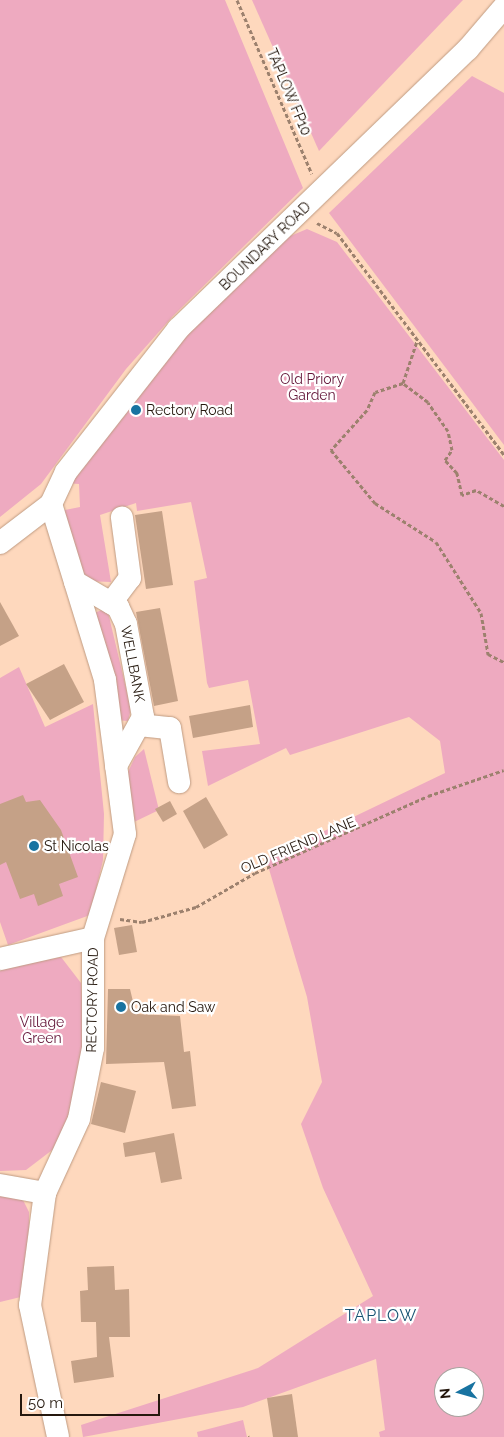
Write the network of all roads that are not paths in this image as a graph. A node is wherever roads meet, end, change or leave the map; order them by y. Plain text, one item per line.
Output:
1 (504, 7) edge
2 (50, 504) junction
3 (122, 518) dead end
4 (0, 544) edge
5 (75, 582) junction
6 (111, 603) junction
7 (139, 725) junction
8 (116, 766) junction
9 (179, 782) dead end
10 (93, 938) junction
11 (0, 959) edge
12 (0, 1185) edge
13 (45, 1193) junction
14 (58, 1437) edge

1 - 2 street, BOUNDARY ROAD
2 - 4 street
2 - 5 street, RECTORY ROAD
3 - 6 street
5 - 6 street, WELLBANK
5 - 8 street, RECTORY ROAD
6 - 7 street, WELLBANK
7 - 8 street, WELLBANK
7 - 9 street
8 - 10 street, RECTORY ROAD
10 - 11 street
10 - 13 street, RECTORY ROAD
12 - 13 street
13 - 14 street, RECTORY ROAD

